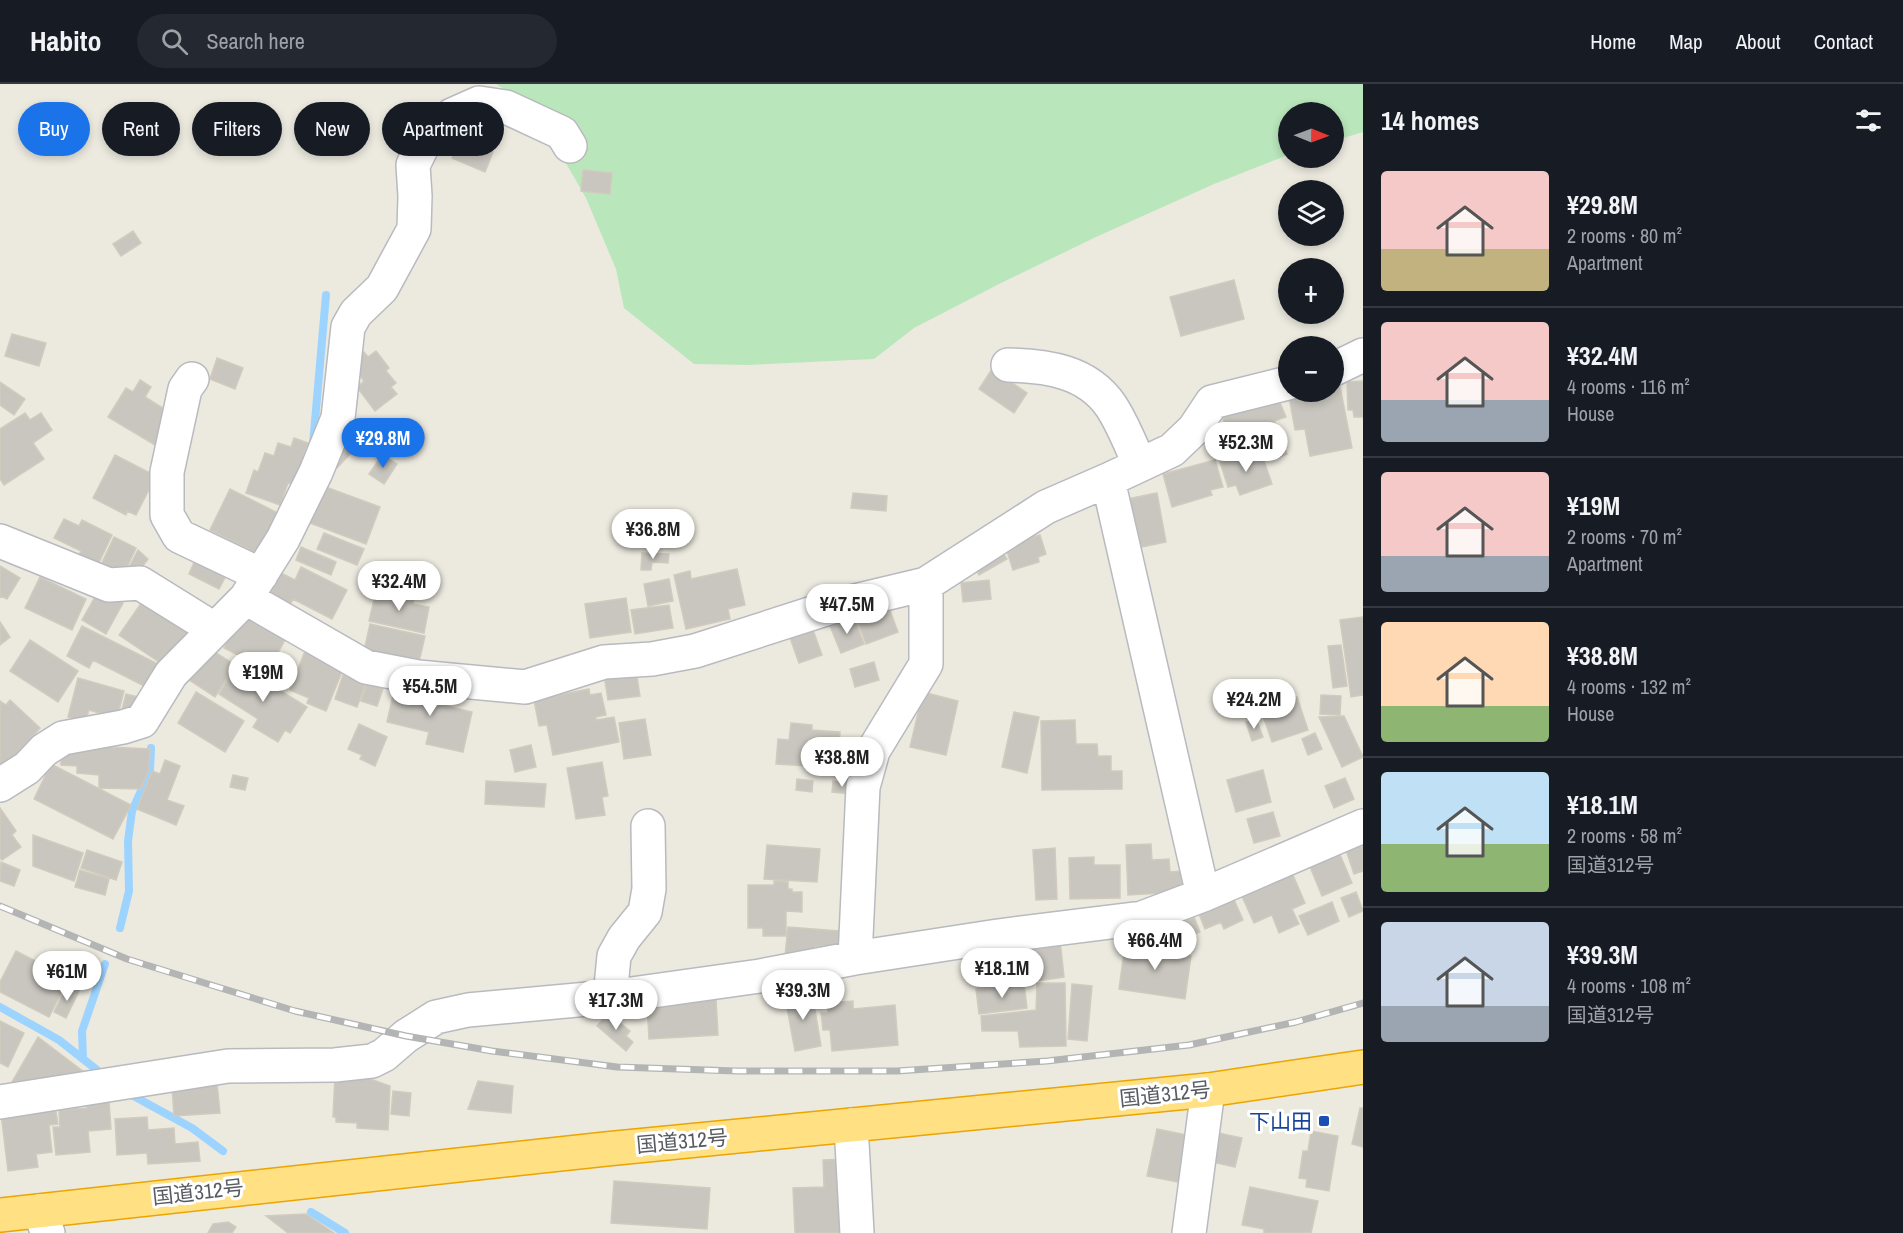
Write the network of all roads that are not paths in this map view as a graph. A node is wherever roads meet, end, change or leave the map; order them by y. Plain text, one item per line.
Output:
1 (570, 146) dead end
2 (1363, 355) edge
3 (1008, 364) dead end
4 (1344, 364) edge
5 (192, 379) dead end
6 (1278, 386) edge
7 (1140, 465) junction
8 (1108, 480) junction
9 (0, 541) edge
10 (926, 584) junction
11 (253, 586) junction
12 (214, 628) junction
13 (0, 785) edge
14 (648, 826) dead end
15 (1363, 826) edge
16 (1203, 895) junction
17 (855, 958) junction
18 (610, 997) junction
19 (1363, 1066) edge
20 (1209, 1090) junction
21 (0, 1102) edge
22 (851, 1125) junction
23 (0, 1215) edge
24 (44, 1222) edge
25 (857, 1233) edge
26 (1189, 1233) edge

1 - 11 street
2 - 4 street
3 - 7 street
5 - 11 street
6 - 7 street
7 - 8 street
8 - 10 street
8 - 16 street
9 - 12 street
10 - 11 street
10 - 17 street
11 - 12 street
12 - 13 street
14 - 18 street
15 - 16 street
16 - 17 street
17 - 18 street
18 - 21 street
19 - 20 highway, 国道312号
20 - 22 highway, 国道312号
20 - 26 street
22 - 24 highway, 国道312号
22 - 25 street
23 - 24 highway, 国道312号

